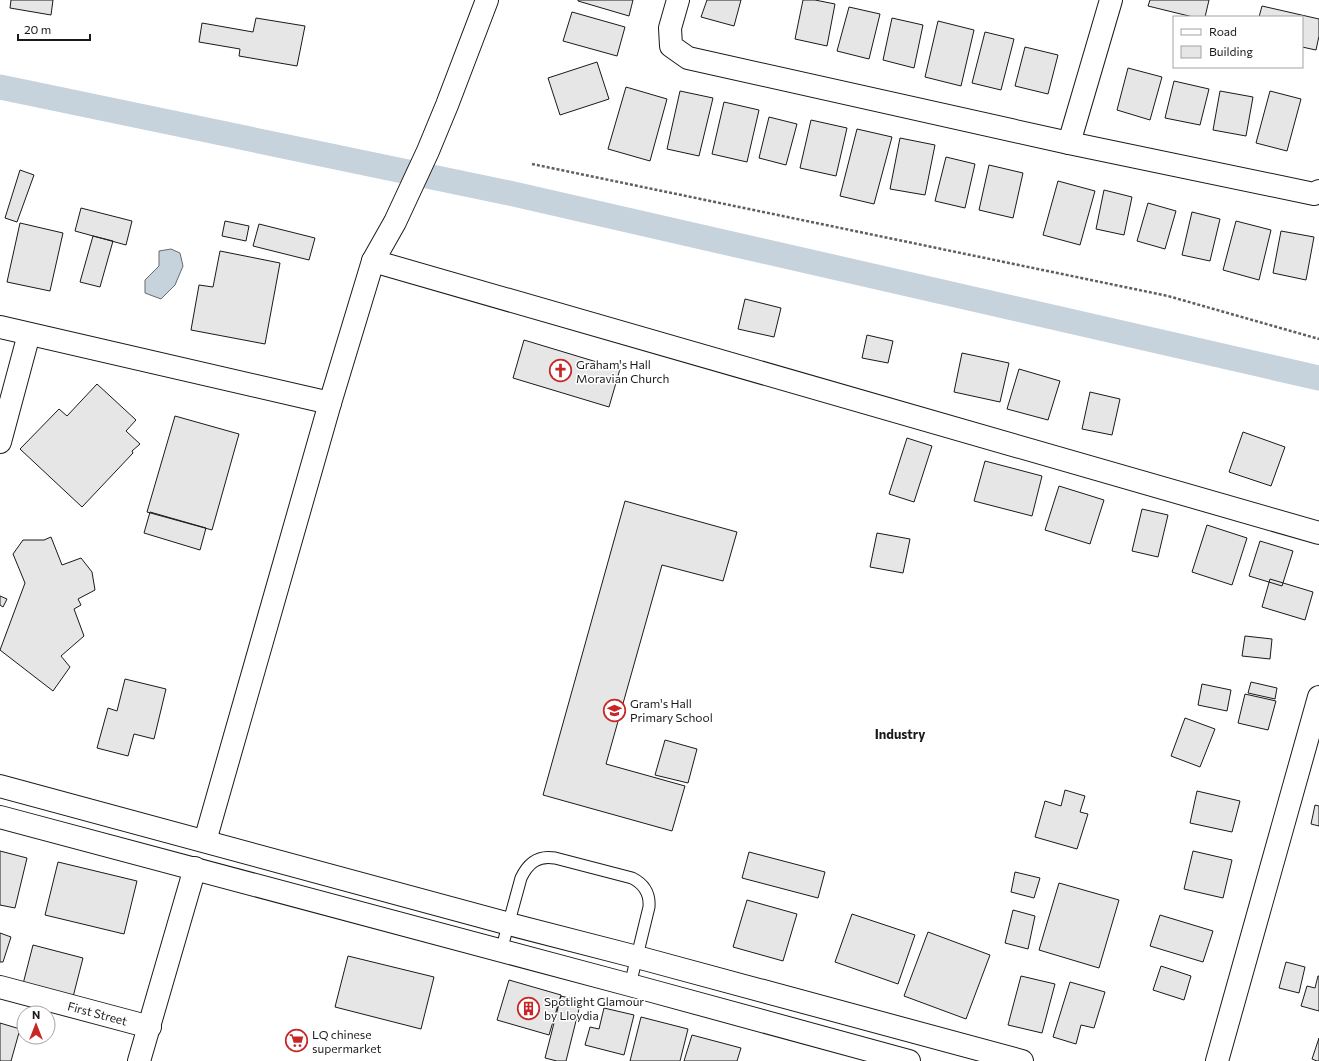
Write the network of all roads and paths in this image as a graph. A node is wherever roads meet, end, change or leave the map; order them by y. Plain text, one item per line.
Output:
1 (487, 0) edge
2 (678, 0) edge
3 (1111, 0) edge
4 (1069, 143) junction
5 (532, 164) dead end
6 (1319, 190) edge
7 (373, 261) junction
8 (0, 327) edge
9 (29, 334) junction
10 (1319, 339) edge
11 (330, 403) junction
12 (0, 442) edge
13 (1319, 533) edge
14 (1319, 697) edge
15 (0, 786) edge
16 (0, 817) edge
17 (205, 841) junction
18 (196, 868) junction
19 (509, 924) junction
20 (501, 951) junction
21 (637, 957) junction
22 (630, 985) junction
23 (0, 986) edge
24 (150, 1027) junction
25 (139, 1061) edge
26 (909, 1061) edge
27 (1022, 1061) edge
28 (1217, 1061) edge

1 - 7 street
2 - 4 street
3 - 4 street
4 - 6 street
5 - 10 path
7 - 11 street
7 - 13 street
8 - 9 street
9 - 11 street
9 - 12 street
11 - 17 street
14 - 28 street
15 - 17 street
16 - 18 street
17 - 19 street
18 - 20 street
18 - 24 street
19 - 20 lane
19 - 21 street
19 - 21 lane
20 - 22 street
21 - 22 lane
21 - 27 street
22 - 26 street
23 - 24 street, First Street
24 - 25 street

